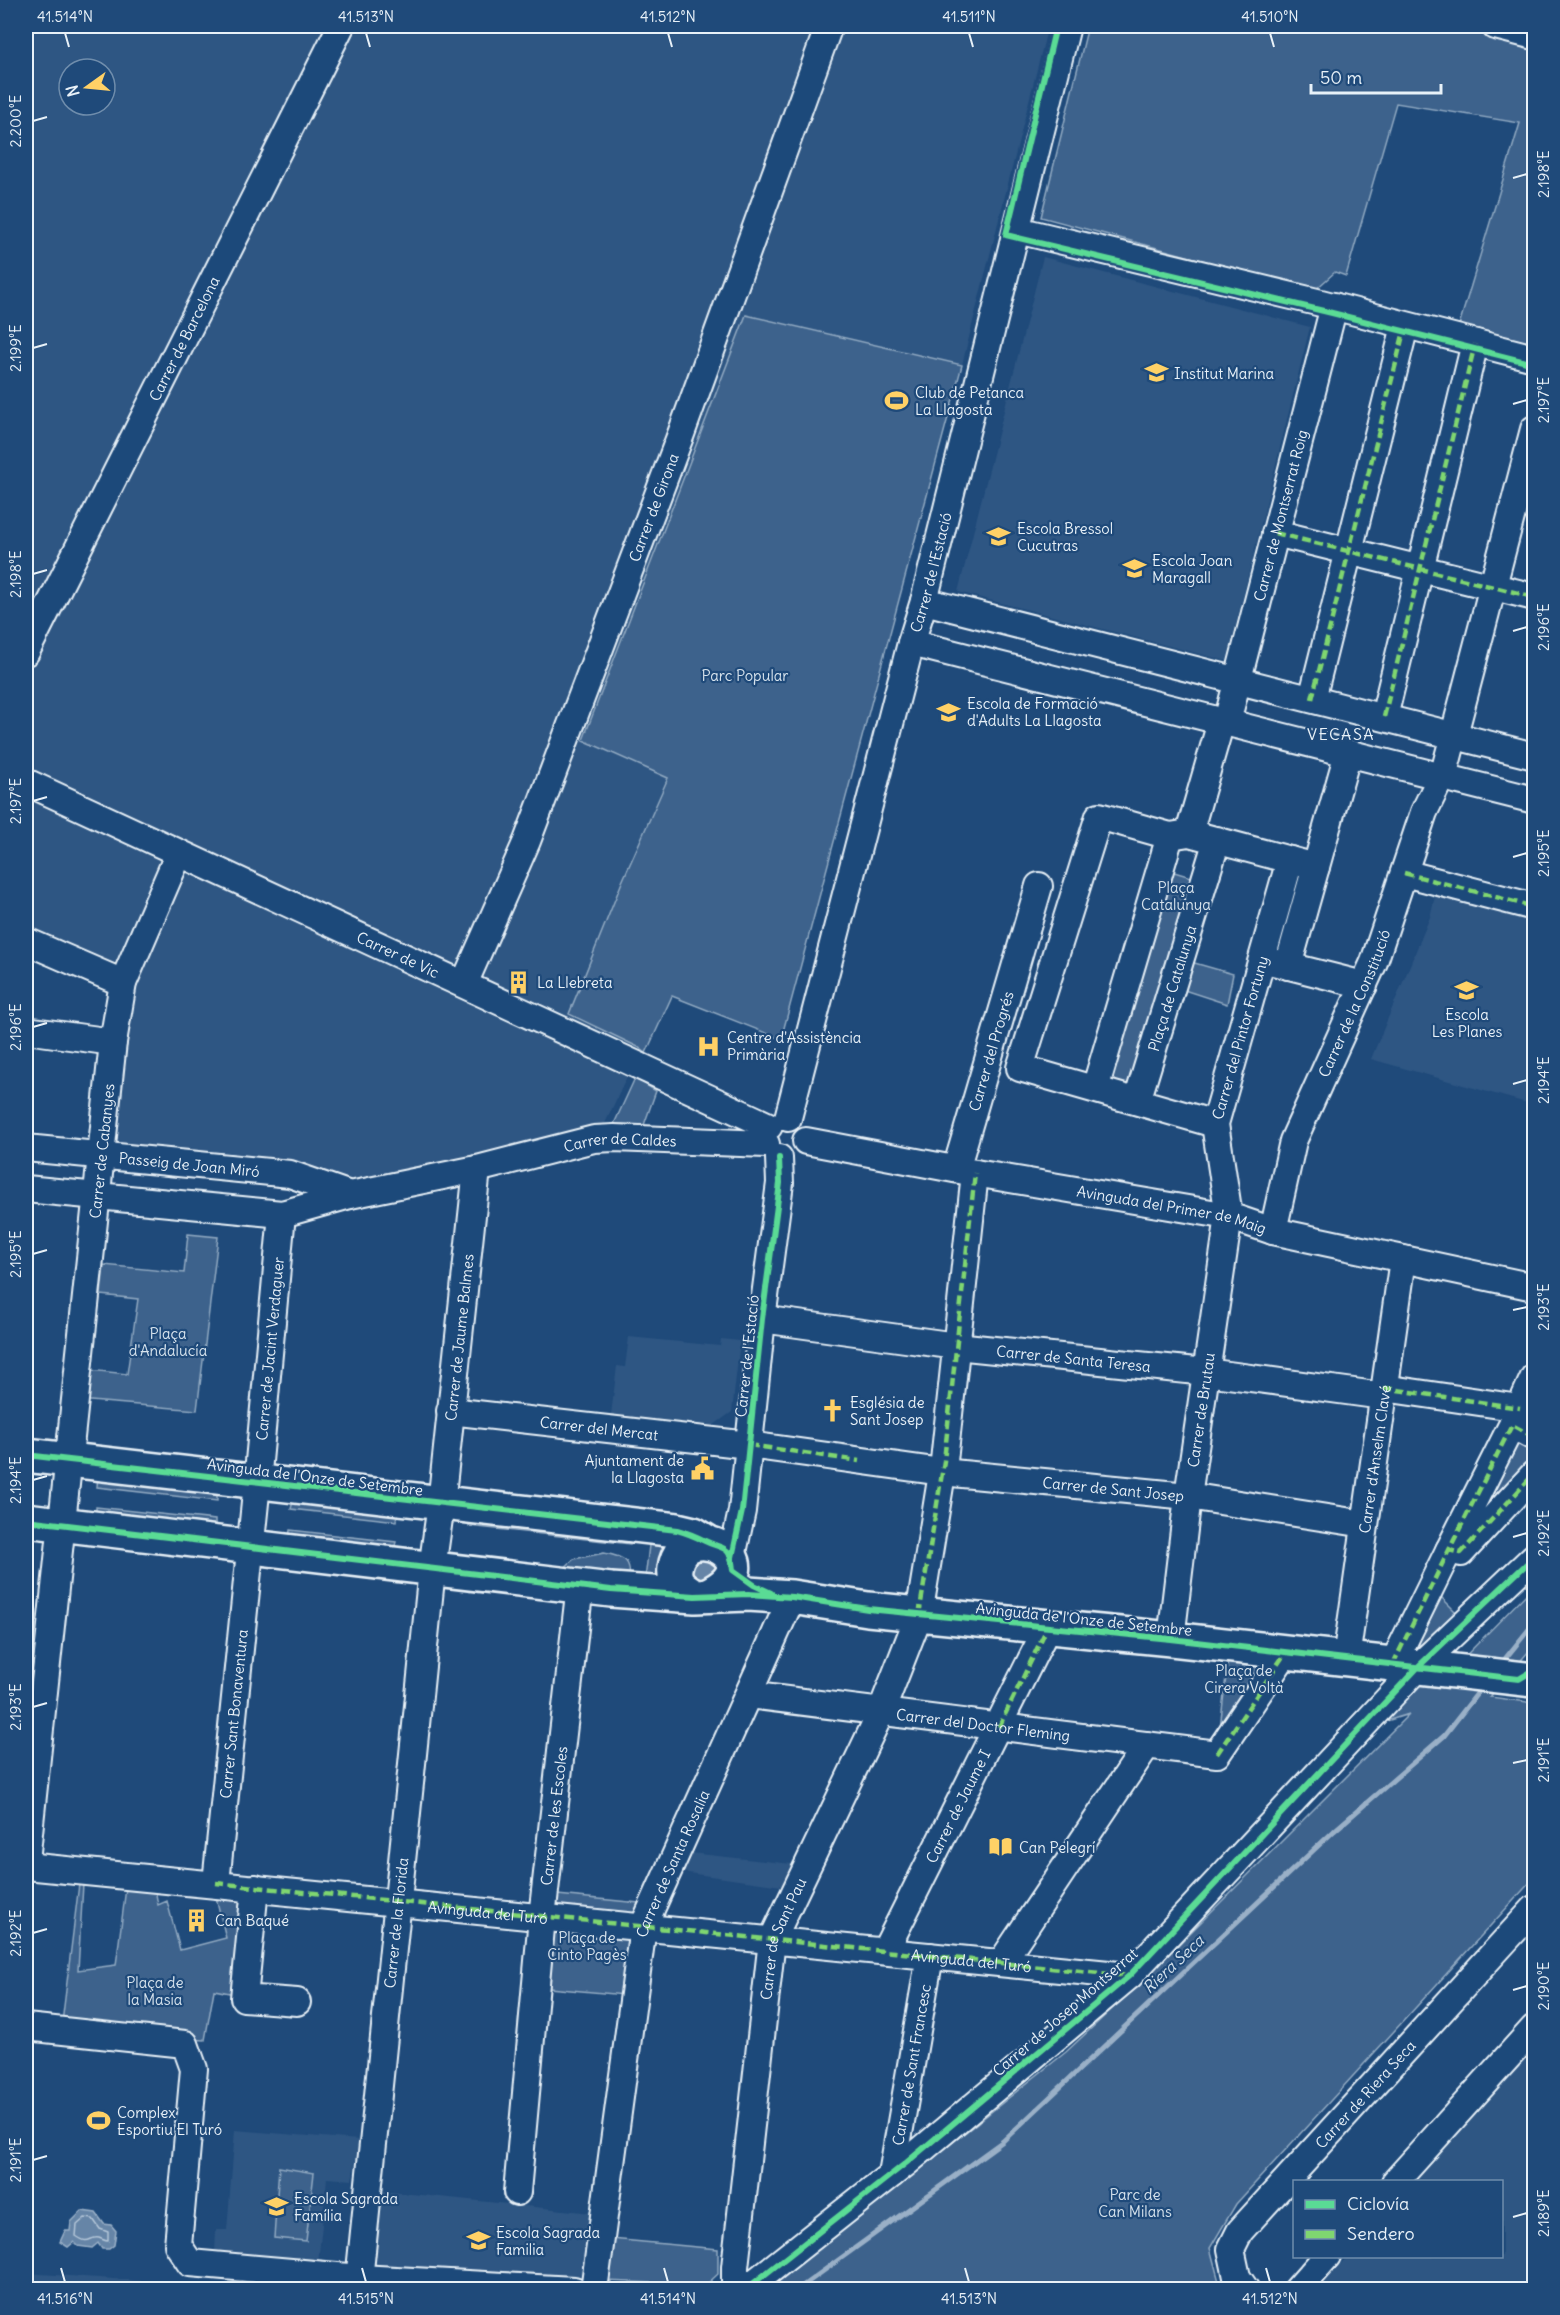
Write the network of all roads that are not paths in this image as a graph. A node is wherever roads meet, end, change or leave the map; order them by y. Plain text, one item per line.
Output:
1 (341, 26) edge
2 (829, 26) edge
3 (1067, 26) edge
4 (1495, 26) edge
5 (1534, 36) edge
6 (1017, 230) junction
7 (1334, 306) junction
8 (1405, 326) junction
9 (1475, 343) junction
10 (1534, 358) edge
11 (1534, 429) edge
12 (1531, 455) edge
13 (1275, 533) junction
14 (1348, 550) junction
15 (1420, 569) junction
16 (1494, 586) junction
17 (1534, 597) edge
18 (924, 601) junction
19 (911, 643) junction
20 (26, 652) edge
21 (1238, 681) junction
22 (1312, 699) junction
23 (1384, 717) junction
24 (1221, 722) junction
25 (1455, 735) junction
26 (1348, 753) junction
27 (1534, 756) edge
28 (1441, 776) junction
29 (26, 782) edge
30 (1534, 800) edge
31 (1180, 835) junction
32 (1217, 840) junction
33 (179, 853) junction
34 (1290, 860) junction
35 (1316, 867) junction
36 (1404, 873) junction
37 (1039, 886) dead end
38 (1534, 907) edge
39 (1025, 934) junction
40 (26, 941) edge
41 (1059, 943) junction
42 (1261, 959) junction
43 (1288, 966) junction
44 (123, 983) junction
45 (464, 984) junction
46 (1364, 985) junction
47 (26, 1030) edge
48 (112, 1042) junction
49 (1095, 1089) junction
50 (1137, 1101) junction
51 (1215, 1124) junction
52 (776, 1136) junction
53 (26, 1148) edge
54 (100, 1155) junction
55 (477, 1169) junction
56 (966, 1171) junction
57 (26, 1189) edge
58 (350, 1195) junction
59 (96, 1196) junction
60 (282, 1214) junction
61 (1229, 1216) junction
62 (1273, 1231) junction
63 (1403, 1259) junction
64 (1534, 1287) edge
65 (762, 1319) junction
66 (956, 1346) junction
67 (1206, 1372) junction
68 (1534, 1377) edge
69 (1384, 1392) junction
70 (450, 1411) junction
71 (1516, 1417) junction
72 (1534, 1437) edge
73 (749, 1445) junction
74 (26, 1455) edge
75 (67, 1460) junction
76 (859, 1461) joint
77 (942, 1472) junction
78 (1534, 1474) edge
79 (257, 1483) junction
80 (1188, 1496) junction
81 (441, 1504) junction
82 (26, 1520) edge
83 (61, 1524) junction
84 (1365, 1524) junction
85 (250, 1545) junction
86 (1449, 1550) junction
87 (724, 1556) junction
88 (1534, 1557) edge
89 (432, 1569) junction
90 (580, 1585) junction
91 (701, 1595) junction
92 (788, 1597) junction
93 (919, 1615) junction
94 (1047, 1628) junction
95 (1171, 1639) junction
96 (1286, 1653) junction
97 (1346, 1659) junction
98 (1406, 1665) junction
99 (1529, 1682) edge
100 (749, 1695) junction
101 (881, 1712) junction
102 (999, 1727) junction
103 (1147, 1745) junction
104 (26, 1861) edge
105 (26, 1866) edge
106 (216, 1883) junction
107 (255, 1888) junction
108 (397, 1902) junction
109 (1534, 1909) edge
110 (542, 1917) junction
111 (643, 1927) junction
112 (772, 1940) junction
113 (885, 1951) junction
114 (930, 1956) junction
115 (1001, 1963) junction
116 (1129, 1976) junction
117 (297, 2002) dead end
118 (26, 2027) edge
119 (1534, 2028) edge
120 (892, 2174) junction
121 (1396, 2180) edge
122 (517, 2192) dead end
123 (1325, 2258) edge
124 (359, 2284) edge
125 (574, 2289) edge
126 (594, 2289) edge
127 (735, 2289) edge
128 (746, 2289) edge
129 (1246, 2289) edge
130 (1297, 2289) edge

1 - 20 street, Carrer de Barcelona
2 - 45 street, Carrer de Girona
3 - 6 street, Carrer de l'Estació
4 - 5 street
6 - 7 street
6 - 18 street, Carrer de l'Estació
7 - 8 street
7 - 13 street, Carrer de Montserrat Roig
8 - 9 street
8 - 14 street
9 - 10 street
9 - 15 street
11 - 12 street, Carrer de la Constitució
12 - 16 street, Carrer de la Constitució
13 - 14 street
13 - 21 street, Carrer de Montserrat Roig
14 - 15 street
14 - 22 street
15 - 16 street
15 - 23 street
16 - 17 street
16 - 25 street, Carrer de la Constitució
18 - 19 street, Carrer de l'Estació
18 - 21 street
19 - 24 street
19 - 52 street, Carrer de l'Estació
21 - 22 street
21 - 24 street, Carrer de Montserrat Roig
22 - 23 street
23 - 25 street
24 - 26 street
24 - 31 street, Carrer de Montserrat Roig
25 - 27 street
25 - 28 street, Carrer de la Constitució
26 - 28 street
26 - 35 street, Carrer del Pintor Fortuny
28 - 30 street
28 - 36 street, Carrer de la Constitució
29 - 33 street, Carrer de Vic
31 - 32 street
31 - 41 street
31 - 49 street
32 - 34 street
32 - 50 street, Plaça de Catalunya
33 - 44 street, Carrer de Cabanyes
33 - 45 street, Carrer de Vic
34 - 35 street
34 - 42 street, Carrer del Pintor Fortuny
35 - 43 street, Carrer del Pintor Fortuny
36 - 38 street
36 - 46 street, Carrer de la Constitució
37 - 39 street, Carrer del Progrés
39 - 41 street
39 - 56 street, Carrer del Progrés
40 - 44 street
41 - 49 street
42 - 43 street
42 - 51 street, Carrer del Pintor Fortuny
43 - 46 street
44 - 48 street, Carrer de Cabanyes
45 - 52 street, Carrer de Vic
46 - 62 street, Carrer de la Constitució
47 - 48 street
48 - 54 street, Carrer de Cabanyes
49 - 50 street
50 - 51 street
51 - 61 street, Carrer del Pintor Fortuny
52 - 55 street, Carrer de Caldes
52 - 56 street, Avinguda del Primer de Maig
52 - 65 street, Carrer de l'Estació
53 - 54 street, Passeig de Joan Miró
54 - 58 street, Passeig de Joan Miró
54 - 59 street, Carrer de Cabanyes
55 - 58 street
55 - 70 street, Carrer de Jaume Balmes
56 - 61 street, Avinguda del Primer de Maig
56 - 66 street, Carrer del Progrés
57 - 59 street
58 - 60 street
59 - 60 street
59 - 75 street, Carrer de Cabanyes
60 - 79 street, Carrer de Jacint Verdaguer
61 - 62 street, Avinguda del Primer de Maig
61 - 67 street, Carrer de Brutau
62 - 63 street, Avinguda del Primer de Maig
63 - 64 street, Avinguda del Primer de Maig
63 - 69 street, Carrer d'Anselm Clavé
65 - 66 street, Carrer de Santa Teresa
65 - 73 street, Carrer de l'Estació
66 - 67 street, Carrer de Santa Teresa
66 - 77 street, Carrer de Sant Pau
67 - 69 street, Carrer de Santa Teresa
67 - 80 street, Carrer de Brutau
68 - 71 street
69 - 71 street, Carrer de Santa Teresa
69 - 84 street, Carrer d'Anselm Clavé
70 - 73 street, Carrer del Mercat
70 - 81 street, Carrer de Jaume Balmes
71 - 72 street
71 - 86 street
73 - 76 street, Carrer del Mercat
73 - 87 street, Carrer de l'Estació
74 - 75 main road, Avinguda de l'Onze de Setembre
75 - 79 main road, Avinguda de l'Onze de Setembre
75 - 83 street
76 - 77 street, Carrer de Sant Josep
77 - 80 street, Carrer de Sant Josep
77 - 93 street, Carrer de Sant Pau
78 - 86 street
79 - 81 main road, Avinguda de l'Onze de Setembre
79 - 85 street, Avinguda de l'Onze de Setembre
80 - 84 street, Carrer de Sant Josep
80 - 95 street, Carrer de Brutau
81 - 87 main road, Avinguda de l'Onze de Setembre
81 - 89 street, Avinguda de l'Onze de Setembre
82 - 83 main road, Avinguda de l'Onze de Setembre
83 - 85 main road, Avinguda de l'Onze de Setembre
83 - 104 street
84 - 97 street, Carrer d'Anselm Clavé
85 - 89 main road, Avinguda de l'Onze de Setembre
85 - 106 street, Carrer Sant Bonaventura
86 - 98 street
87 - 91 main road
87 - 91 main road
87 - 92 main road, Avinguda de l'Onze de Setembre
88 - 98 street
89 - 90 main road, Avinguda de l'Onze de Setembre
89 - 108 street, Carrer de la Florida
90 - 91 main road, Avinguda de l'Onze de Setembre
90 - 110 street, Carrer de les Escoles
91 - 92 main road, Avinguda de l'Onze de Setembre
92 - 93 main road, Avinguda de l'Onze de Setembre
92 - 100 street, Carrer de Santa Rosalia
93 - 94 main road, Avinguda de l'Onze de Setembre
93 - 101 street, Carrer de Sant Pau
94 - 95 main road, Avinguda de l'Onze de Setembre
94 - 102 street, Carrer de Jaume I
95 - 96 main road, Avinguda de l'Onze de Setembre
96 - 97 main road, Avinguda de l'Onze de Setembre
96 - 103 street, Carrer del Doctor Fleming
97 - 98 main road, Avinguda de l'Onze de Setembre
98 - 99 main road, Avinguda de l'Onze de Setembre
98 - 116 street, Carrer de Josep Montserrat
100 - 101 street, Carrer del Doctor Fleming
100 - 111 street, Carrer de Santa Rosalia
101 - 102 street, Carrer del Doctor Fleming
101 - 112 street, Carrer de Sant Pau
102 - 103 street, Carrer del Doctor Fleming
102 - 113 street, Carrer de Jaume I
103 - 115 street
105 - 106 street, Avinguda del Turó
106 - 107 street, Avinguda del Turó
107 - 108 street, Avinguda del Turó
107 - 117 street
108 - 110 street, Avinguda del Turó
108 - 124 street, Carrer de la Florida
109 - 129 street, Carrer de Riera Seca
110 - 111 street, Avinguda del Turó
110 - 122 street, Carrer de les Escoles
111 - 112 street, Avinguda del Turó
111 - 126 street, Carrer de Santa Rosalia
112 - 113 street, Avinguda del Turó
112 - 127 street, Carrer de Sant Pau
113 - 114 street, Avinguda del Turó
114 - 115 street, Avinguda del Turó
114 - 120 street, Carrer de Sant Francesc
115 - 116 street, Avinguda del Turó
116 - 120 street, Carrer de Josep Montserrat
118 - 124 street
119 - 121 street
120 - 128 street, Carrer de Josep Montserrat
123 - 130 street
124 - 125 street

